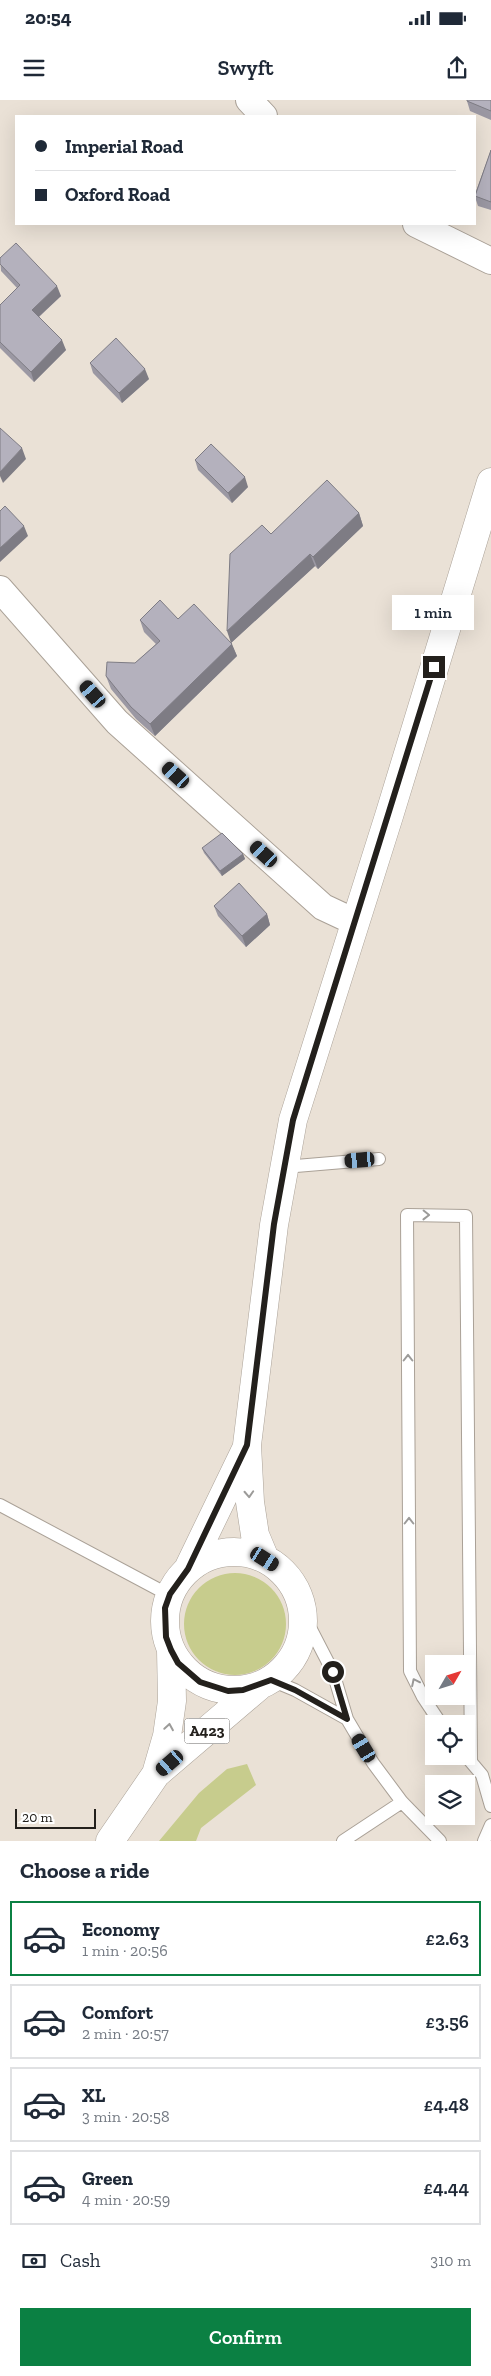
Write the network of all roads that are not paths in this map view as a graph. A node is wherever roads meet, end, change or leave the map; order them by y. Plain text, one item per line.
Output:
1 (249, 100) edge
2 (263, 115) edge
3 (418, 225) edge
4 (491, 261) edge
5 (491, 482) edge
6 (0, 589) edge
7 (355, 922) junction
8 (380, 1159) dead end
9 (284, 1167) junction
10 (247, 1445) junction
11 (0, 1505) edge
12 (265, 1559) junction
13 (188, 1569) junction
14 (170, 1594) junction
15 (303, 1614) junction
16 (171, 1650) junction
17 (264, 1684) junction
18 (435, 1715) edge
19 (469, 1715) edge
20 (347, 1719) junction
21 (474, 1765) edge
22 (156, 1774) junction
23 (402, 1802) junction
24 (491, 1806) edge
25 (491, 1825) edge
26 (110, 1841) edge
27 (343, 1841) edge
28 (440, 1841) edge
29 (484, 1841) edge

1 - 2 street
3 - 4 street
5 - 7 highway
6 - 7 street
7 - 9 highway
8 - 9 lane
9 - 10 highway
10 -> 12 highway
10 - 13 highway
11 - 14 lane
12 - 13 highway
12 - 15 highway
13 - 14 highway
14 - 16 highway
15 - 17 highway
15 - 20 lane
16 - 17 highway
22 -> 16 highway, A423
17 - 20 lane
17 - 22 highway, A423
18 -> 19 lane
20 - 23 lane
21 - 24 lane
22 - 26 highway, A423
23 - 27 lane
23 - 28 lane
25 - 29 lane

